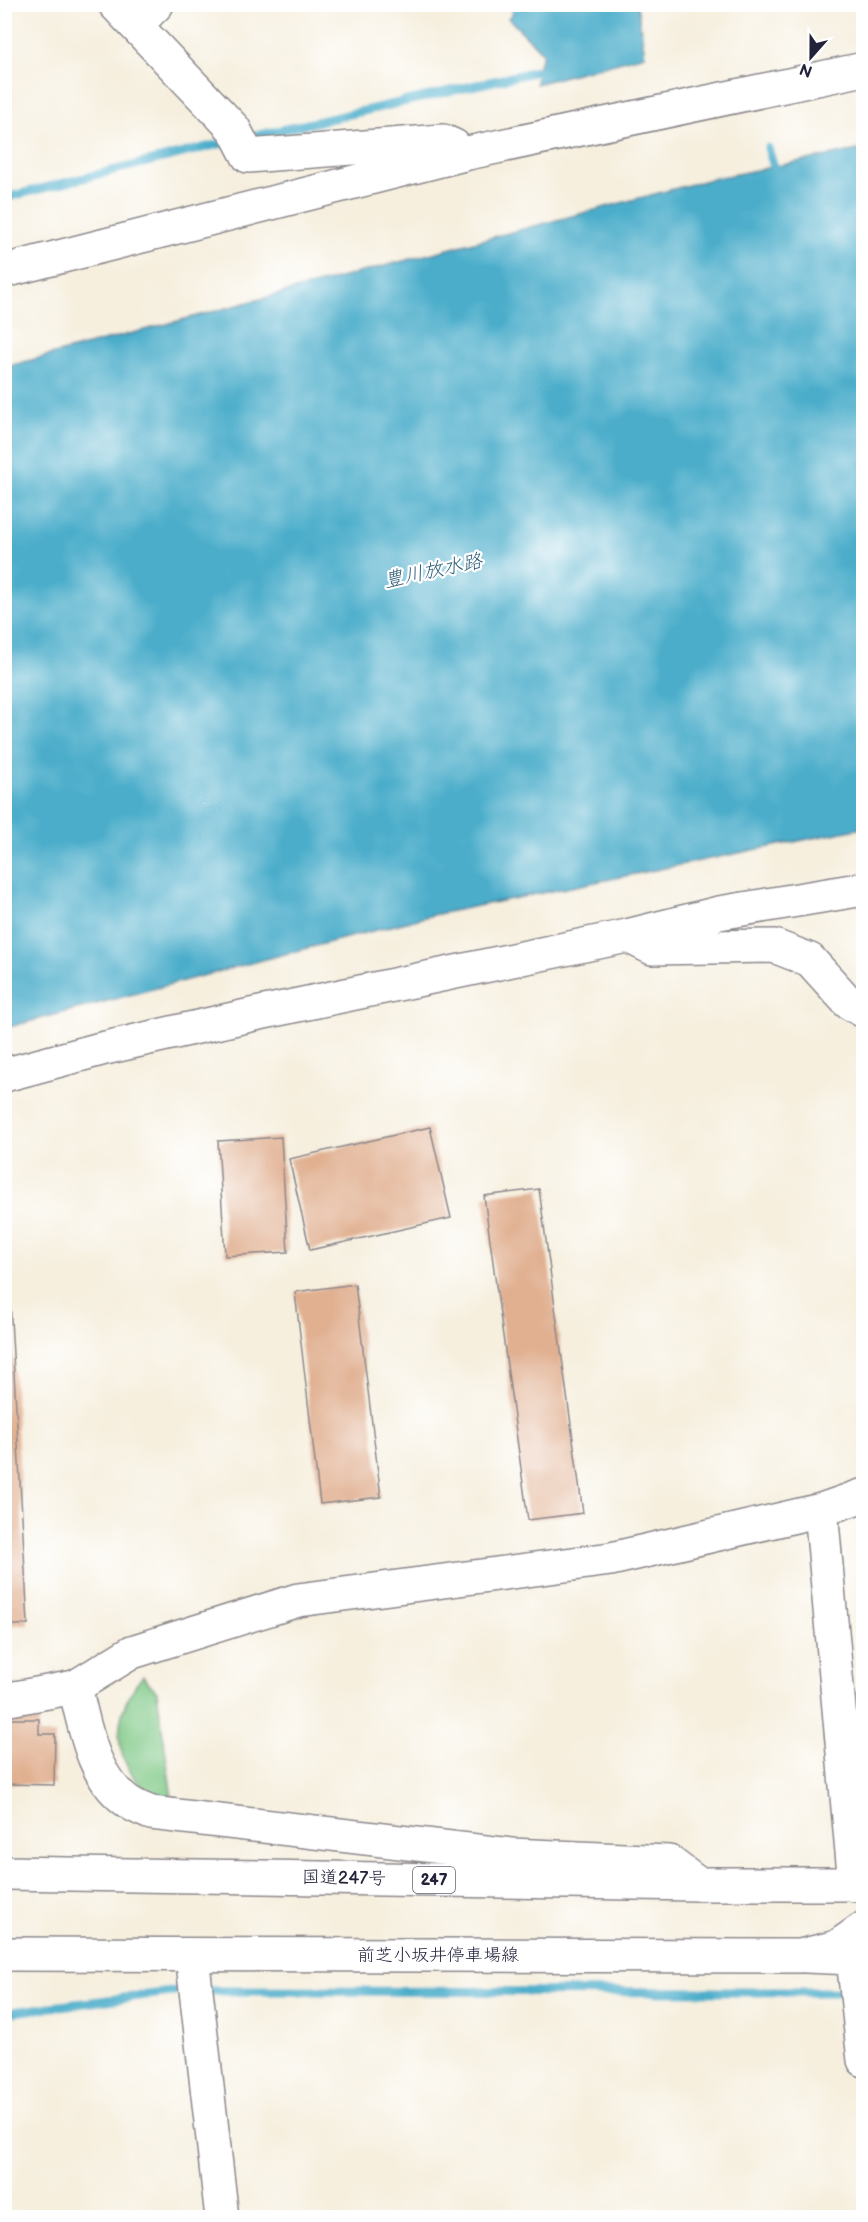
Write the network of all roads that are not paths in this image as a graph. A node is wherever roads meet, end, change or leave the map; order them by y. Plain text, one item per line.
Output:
1 (136, 11) edge
2 (864, 69) edge
3 (468, 153) junction
4 (4, 271) edge
5 (864, 889) edge
6 (627, 936) junction
7 (864, 1011) edge
8 (4, 1075) edge
9 (864, 1496) edge
10 (821, 1510) junction
11 (75, 1687) junction
12 (4, 1700) edge
13 (4, 1873) edge
14 (699, 1884) junction
15 (859, 1884) edge
16 (864, 1928) edge
17 (4, 1954) edge
18 (192, 1954) junction
19 (800, 1956) junction
20 (864, 2060) edge
21 (222, 2217) edge

1 - 3 main road
2 - 3 main road
3 - 4 main road
5 - 6 main road
6 - 7 main road
6 - 8 main road
9 - 10 main road
10 - 11 main road
10 - 15 main road
11 - 12 main road
11 - 14 main road
13 - 14 main road, 国道247号 / 247
14 - 15 main road, 国道247号 / 247
16 - 19 main road, 前芝小坂井停車場線
17 - 18 main road, 前芝小坂井停車場線
18 - 19 main road, 前芝小坂井停車場線
18 - 21 main road
19 - 20 main road

